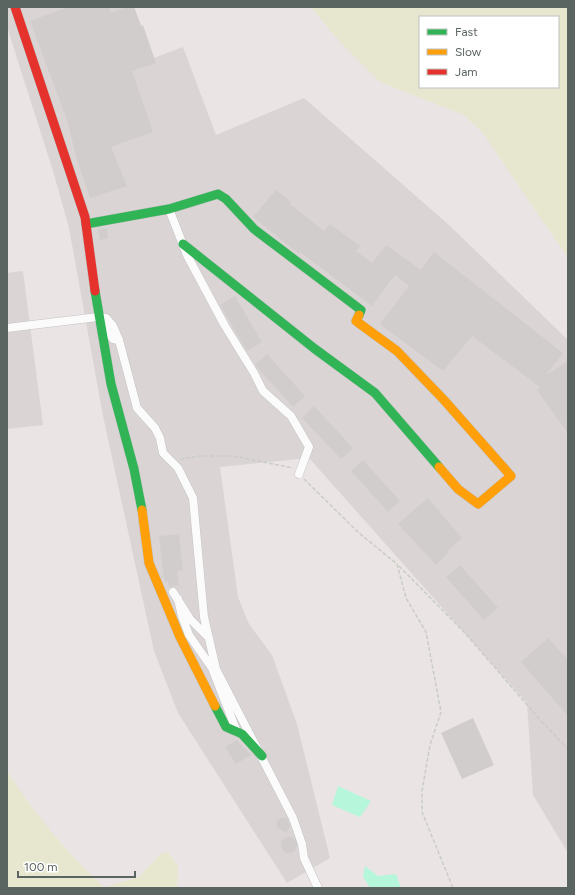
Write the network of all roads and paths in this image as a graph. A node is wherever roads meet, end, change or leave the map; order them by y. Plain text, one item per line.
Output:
1 (15, 7) edge
2 (169, 209) junction
3 (86, 224) junction
4 (183, 244) junction
5 (98, 317) junction
6 (7, 328) edge
7 (171, 461) junction
8 (299, 474) junction
9 (397, 564) junction
10 (173, 592) dead end
11 (178, 599) junction
12 (209, 638) junction
13 (237, 732) junction
14 (568, 749) edge
15 (262, 756) junction
16 (318, 888) edge
17 (453, 888) edge

1 - 3 street
2 - 3 street
2 - 4 street
2 - 4 street
3 - 5 street
4 - 8 street
5 - 6 street
5 - 7 street
5 - 13 street
7 - 8 path
7 - 12 street
8 - 9 path
9 - 14 path
9 - 17 path
10 - 11 street
11 - 12 street
11 - 13 street
12 - 15 street
13 - 15 street
15 - 16 street

